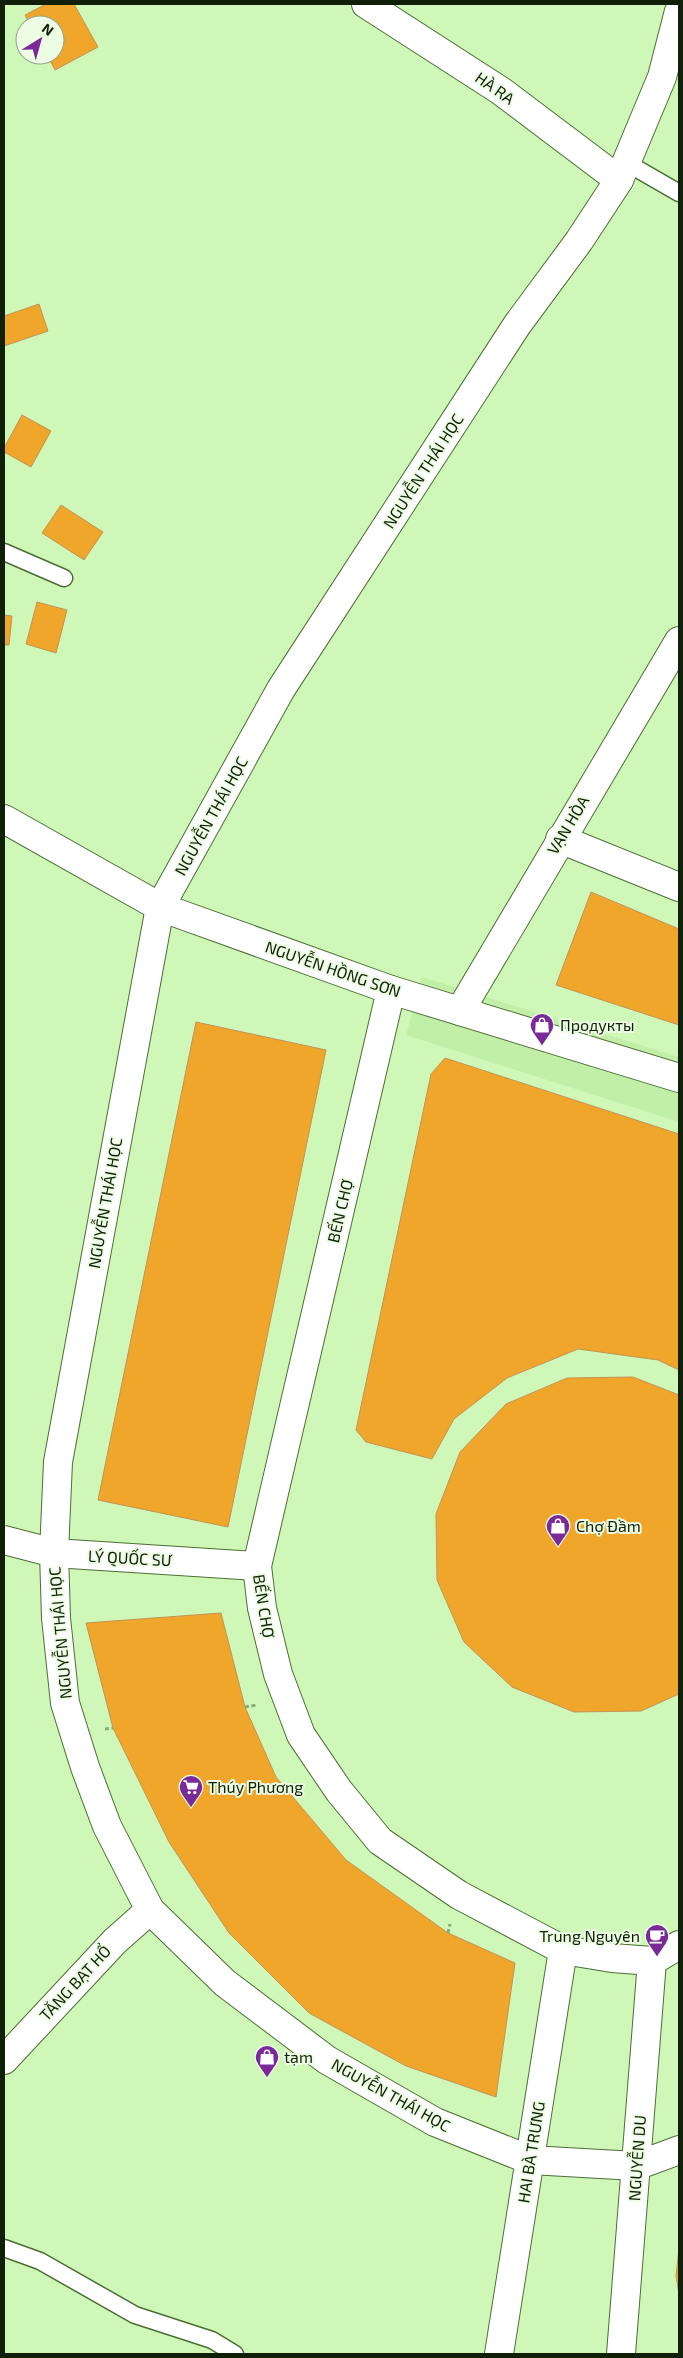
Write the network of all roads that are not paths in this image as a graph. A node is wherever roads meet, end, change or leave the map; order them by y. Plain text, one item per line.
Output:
1 (366, 4) edge
2 (679, 11) edge
3 (623, 172) junction
4 (679, 193) edge
5 (4, 552) edge
6 (64, 578) dead end
7 (679, 641) edge
8 (4, 819) edge
9 (560, 839) junction
10 (679, 888) edge
11 (160, 908) junction
12 (391, 990) junction
13 (460, 1011) junction
14 (679, 1078) edge
15 (4, 1540) edge
16 (54, 1553) junction
17 (258, 1566) junction
18 (150, 1910) junction
19 (679, 1945) edge
20 (563, 1950) junction
21 (652, 1961) junction
22 (4, 2060) edge
23 (679, 2150) edge
24 (530, 2160) junction
25 (636, 2166) junction
26 (4, 2248) edge
27 (235, 2354) edge
28 (499, 2354) edge
29 (621, 2354) edge

1 - 3 street, HÀ RA
2 - 3 street, NGUYỄN THÁI HỌC
3 - 4 lane
3 - 11 street, NGUYỄN THÁI HỌC
5 - 6 lane
7 - 9 street, VẠN HÒA
8 - 11 street, NGUYỄN HỒNG SƠN
9 - 10 street
9 - 13 street, VẠN HÒA
11 - 12 street, NGUYỄN HỒNG SƠN
11 - 16 street, NGUYỄN THÁI HỌC
12 - 13 street, NGUYỄN HỒNG SƠN
12 - 17 street, BẾN CHỢ
13 - 14 street, NGUYỄN HỒNG SƠN
15 - 16 street, LÝ QUỐC SƯ
16 - 17 street, LÝ QUỐC SƯ
16 - 18 street, NGUYỄN THÁI HỌC
17 - 20 street, BẾN CHỢ
18 - 22 street, TĂNG BẠT HỔ
18 - 24 street, NGUYỄN THÁI HỌC
19 - 21 street
20 - 21 street, BẾN CHỢ
20 - 24 street, HAI BÀ TRƯNG
21 - 25 street, NGUYỄN DU
23 - 25 street, NGUYỄN THÁI HỌC
24 - 25 street, NGUYỄN THÁI HỌC
24 - 28 street, HAI BÀ TRƯNG
25 - 29 street, NGUYỄN DU
26 - 27 lane

